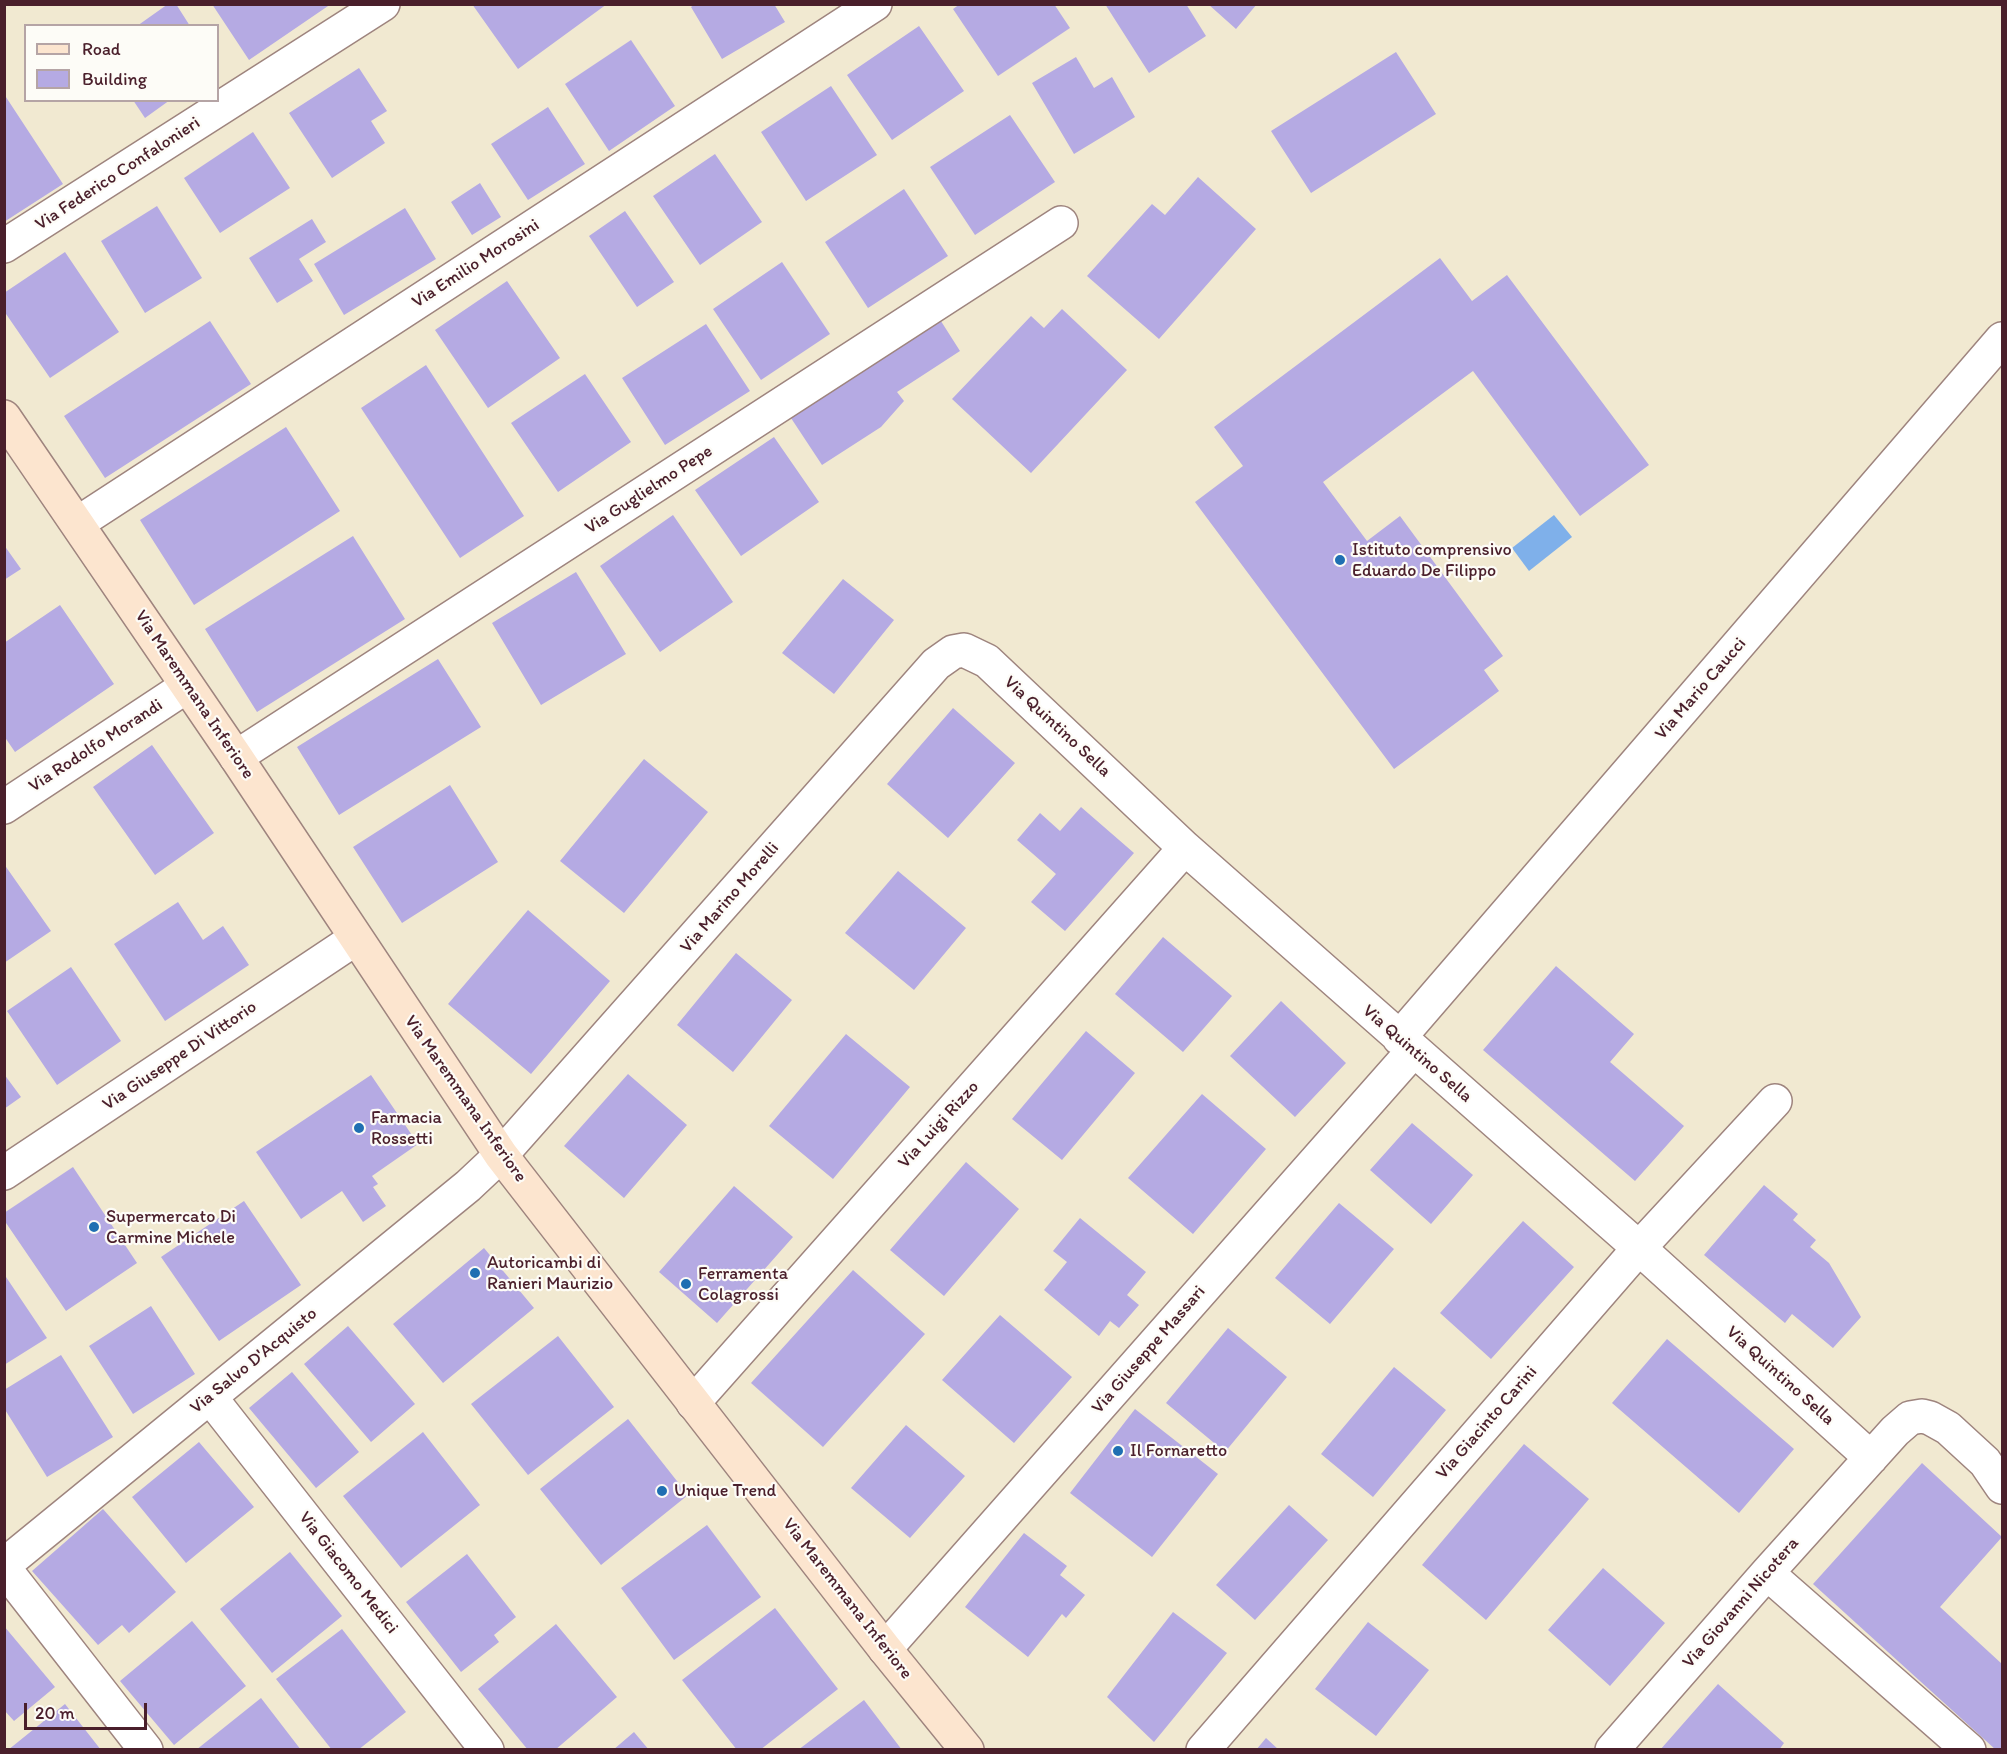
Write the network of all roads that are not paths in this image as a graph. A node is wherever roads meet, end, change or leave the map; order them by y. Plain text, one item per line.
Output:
1 (383, 4) edge
2 (875, 4) edge
3 (1061, 223) dead end
4 (4, 246) edge
5 (2002, 339) edge
6 (4, 417) edge
7 (78, 523) junction
8 (964, 650) joint
9 (187, 686) junction
10 (236, 757) junction
11 (4, 807) edge
12 (1185, 848) junction
13 (355, 939) junction
14 (1406, 1045) junction
15 (1775, 1101) dead end
16 (501, 1155) junction
17 (4, 1173) edge
18 (1639, 1248) junction
19 (210, 1397) junction
20 (693, 1403) junction
21 (1871, 1458) junction
22 (2002, 1487) edge
23 (4, 1567) edge
24 (1767, 1573) junction
25 (885, 1649) junction
26 (146, 1749) edge
27 (486, 1749) edge
28 (967, 1749) edge
29 (1203, 1749) edge
30 (1612, 1749) edge
31 (1969, 1749) edge

1 - 4 street, Via Federico Confalonieri
2 - 7 street, Via Emilio Morosini
3 - 10 street, Via Guglielmo Pepe
5 - 14 street, Via Mario Caucci
6 - 7 main road, Via Maremmana Inferiore
7 - 9 main road, Via Maremmana Inferiore
8 - 12 street, Via Quintino Sella
8 - 16 street, Via Marino Morelli
9 - 10 main road, Via Maremmana Inferiore
9 - 11 street, Via Rodolfo Morandi
10 - 13 main road, Via Maremmana Inferiore
12 - 14 street, Via Quintino Sella
12 - 20 street, Via Luigi Rizzo
13 - 16 main road, Via Maremmana Inferiore
13 - 17 street, Via Giuseppe Di Vittorio
14 - 18 street, Via Quintino Sella
14 - 25 street, Via Giuseppe Massari
15 - 18 street, Via Giacinto Carini
16 - 19 street, Via Salvo D'Acquisto
16 - 20 main road, Via Maremmana Inferiore
18 - 21 street, Via Quintino Sella
18 - 29 street, Via Giacinto Carini
19 - 23 street, Via Salvo D'Acquisto
19 - 27 street, Via Giacomo Medici
20 - 25 main road, Via Maremmana Inferiore
21 - 22 street, Via Giovanni Nicotera
21 - 24 street, Via Giovanni Nicotera
23 - 26 street
24 - 30 street, Via Giovanni Nicotera
24 - 31 street
25 - 28 main road, Via Maremmana Inferiore

